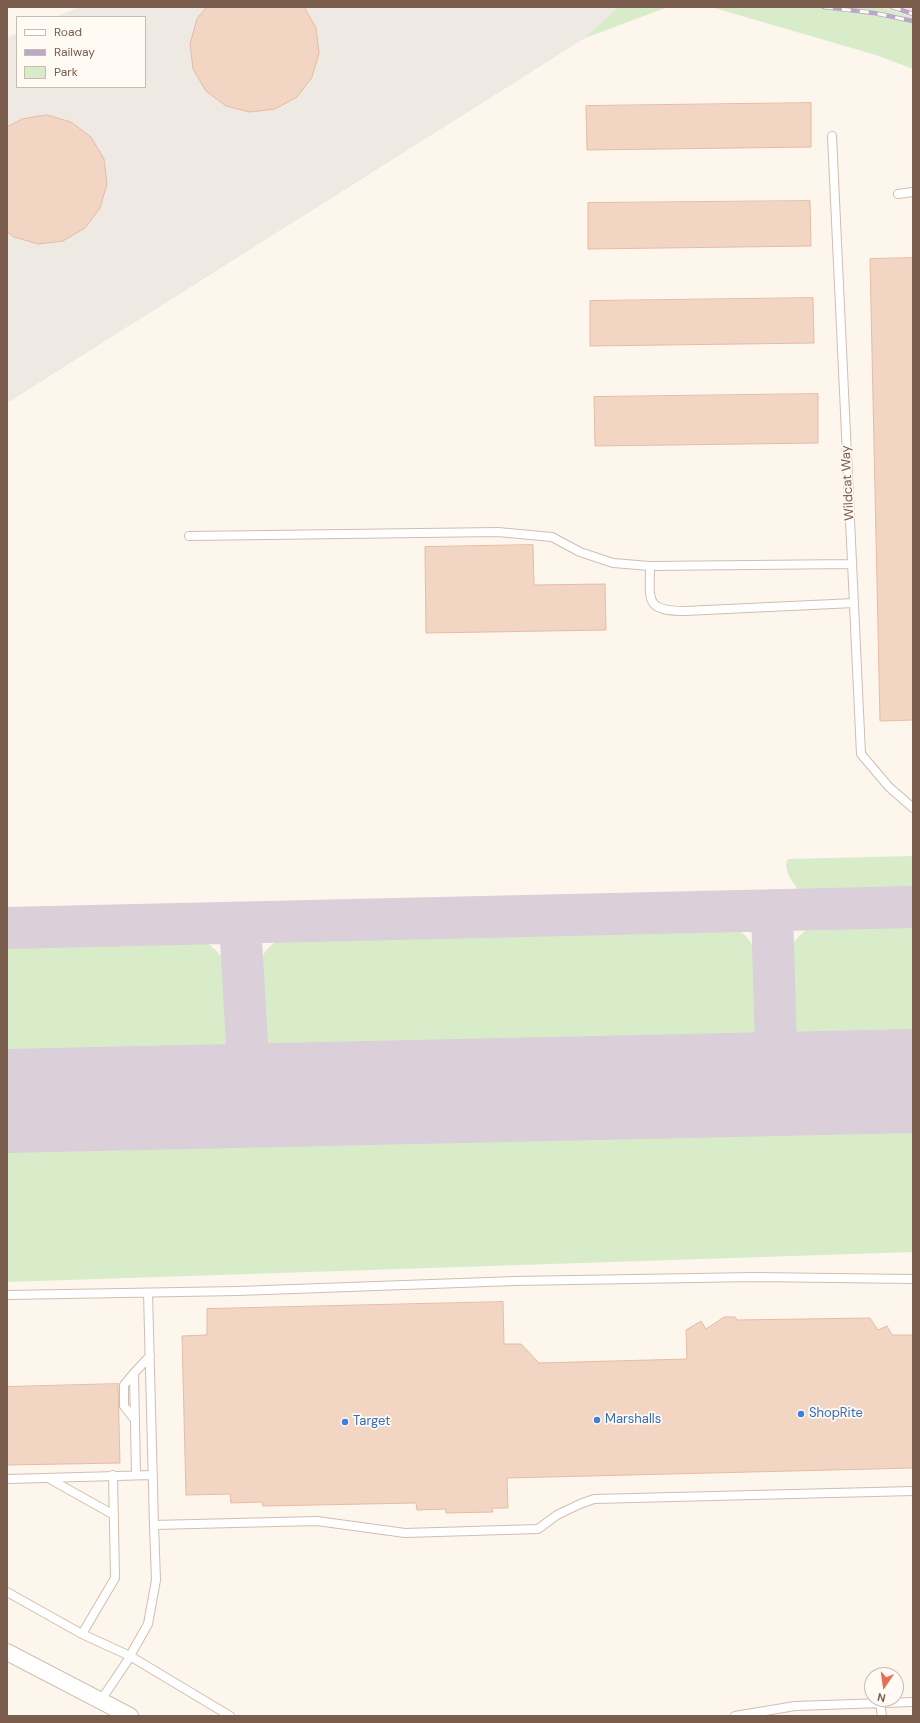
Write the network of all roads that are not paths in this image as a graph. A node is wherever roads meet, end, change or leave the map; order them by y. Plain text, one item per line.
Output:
1 (832, 136) dead end
2 (913, 192) edge
3 (898, 194) dead end
4 (189, 536) dead end
5 (852, 564) junction
6 (650, 566) junction
7 (854, 603) junction
8 (913, 808) edge
9 (913, 1279) edge
10 (148, 1293) junction
11 (7, 1295) edge
12 (150, 1356) junction
13 (113, 1475) junction
14 (136, 1475) junction
15 (153, 1475) junction
16 (47, 1478) junction
17 (7, 1479) edge
18 (913, 1491) edge
19 (114, 1515) junction
20 (154, 1525) junction
21 (7, 1592) edge
22 (82, 1634) junction
23 (7, 1652) edge
24 (130, 1656) junction
25 (101, 1700) junction
26 (864, 1704) edge
27 (130, 1716) edge
28 (230, 1716) edge
29 (735, 1716) edge

1 - 5 lane, Wildcat Way
2 - 3 lane
4 - 6 lane
5 - 6 lane
5 - 7 lane, Wildcat Way
6 - 7 lane
7 - 8 lane, Wildcat Way
9 - 10 lane
10 - 11 lane
10 - 12 lane
12 - 14 lane
12 - 15 lane
13 - 14 lane
13 - 16 lane
13 - 19 lane
14 - 15 lane
15 - 20 lane
16 - 17 lane
16 - 19 lane
18 - 20 lane
19 - 22 lane
20 - 24 lane
21 - 22 lane
22 - 24 lane
23 - 25 street
24 - 25 lane
24 - 28 lane
25 - 27 street
26 - 29 lane

